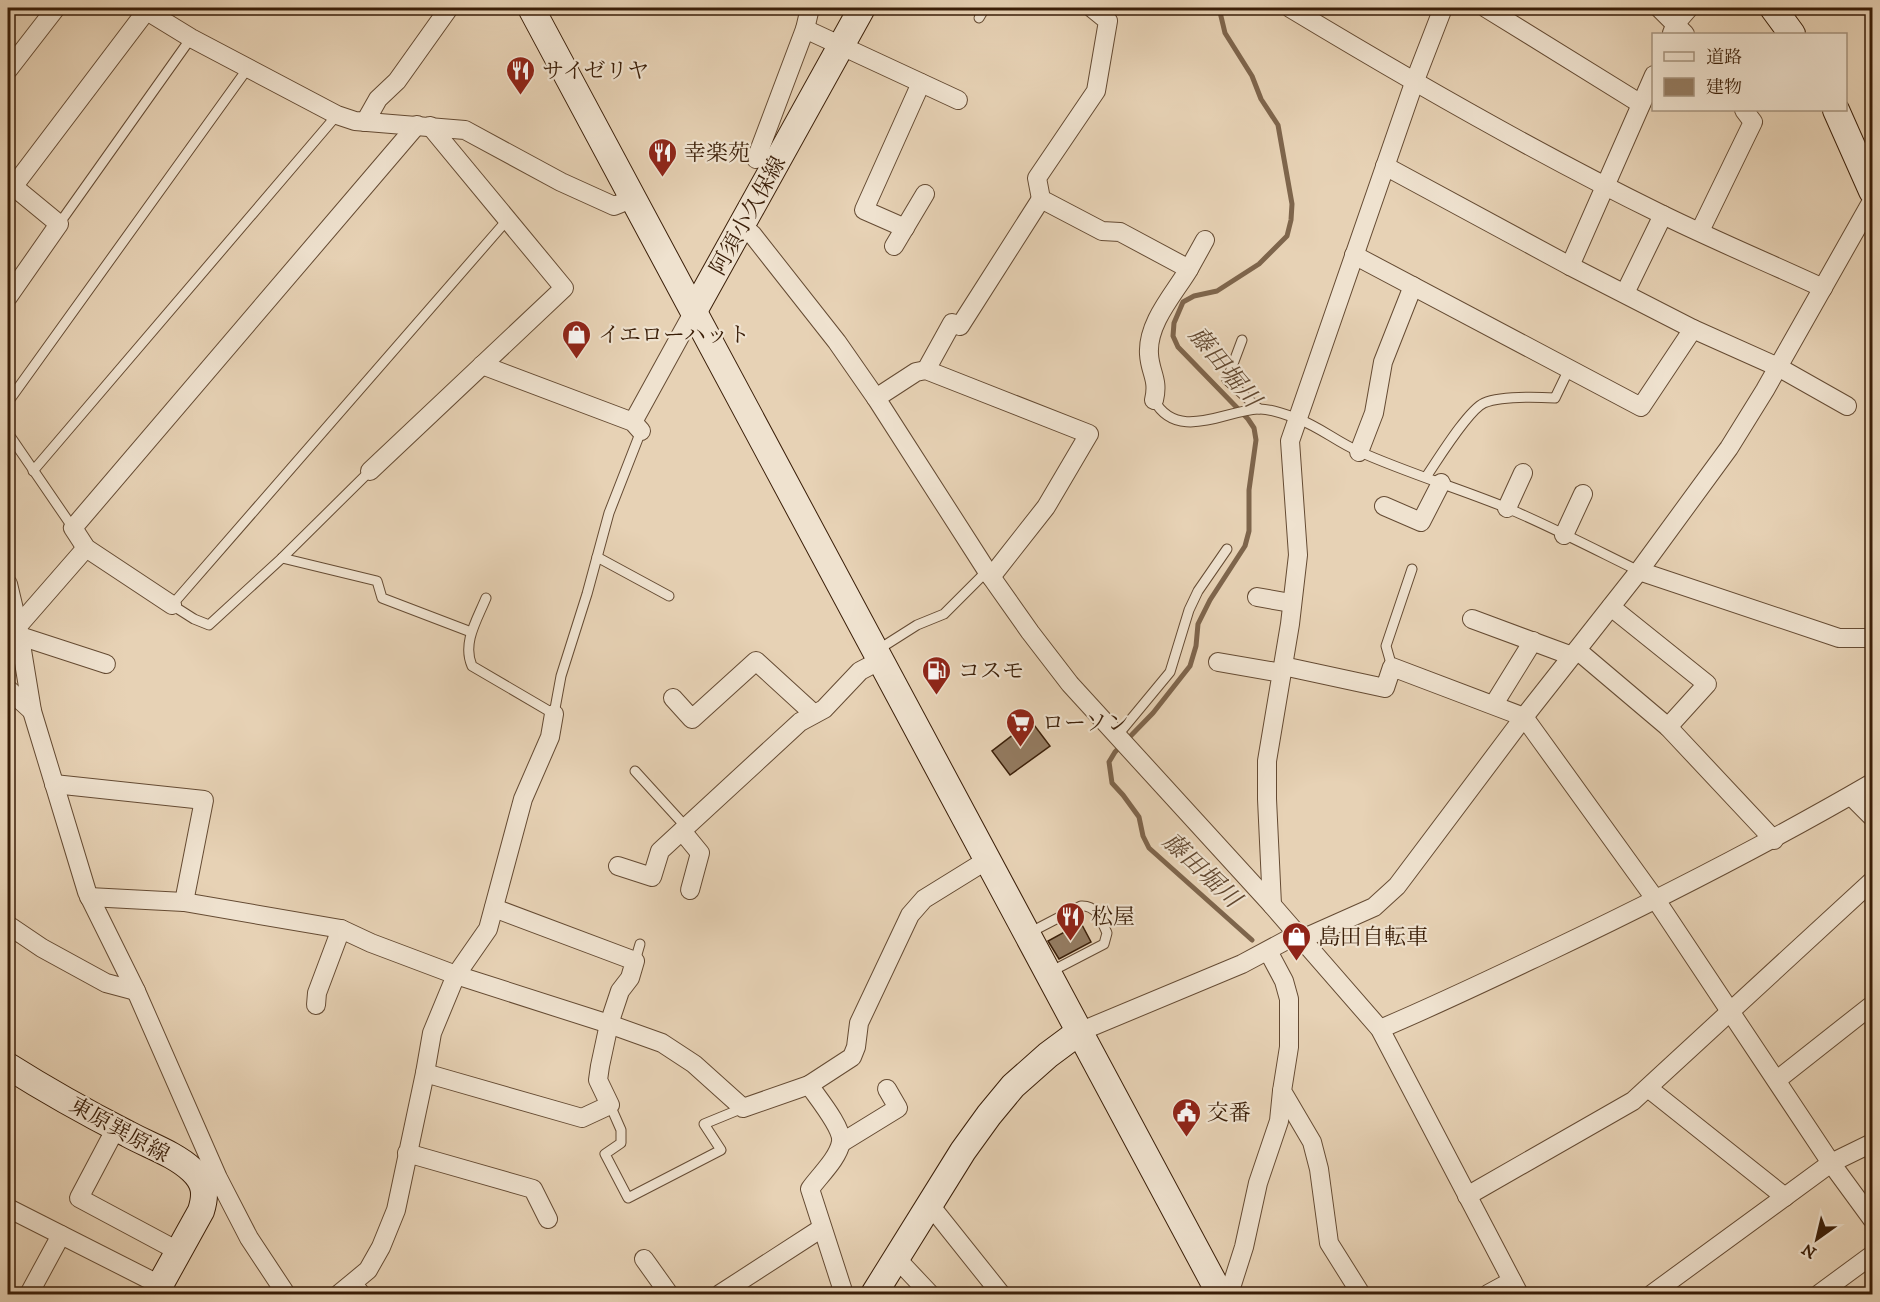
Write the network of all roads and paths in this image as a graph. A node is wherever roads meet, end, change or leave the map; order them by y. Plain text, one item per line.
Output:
1 (56, 8) edge
2 (449, 8) edge
3 (531, 8) edge
4 (810, 8) edge
5 (862, 8) edge
6 (985, 8) edge
7 (1092, 8) edge
8 (1290, 8) edge
9 (1443, 8) edge
10 (1486, 8) edge
11 (1659, 8) edge
12 (1689, 8) edge
13 (1773, 8) edge
14 (144, 9) edge
15 (1113, 14) edge
16 (979, 18) dead end
17 (805, 29) junction
18 (1678, 31) edge
19 (1791, 33) edge
20 (191, 38) junction
21 (841, 46) junction
22 (249, 68) junction
23 (8, 70) edge
24 (1652, 77) edge
25 (921, 83) junction
26 (1414, 83) junction
27 (958, 100) dead end
28 (1641, 104) junction
29 (1745, 111) edge
30 (1836, 111) edge
31 (336, 115) junction
32 (365, 122) junction
33 (424, 125) junction
34 (756, 159) dead end
35 (1385, 166) junction
36 (10, 185) edge
37 (1605, 185) junction
38 (1872, 191) edge
39 (926, 194) dead end
40 (634, 198) junction
41 (1041, 199) junction
42 (1872, 201) edge
43 (1663, 215) junction
44 (508, 219) junction
45 (60, 224) junction
46 (905, 228) junction
47 (1700, 231) junction
48 (752, 234) dead end
49 (1205, 240) dead end
50 (894, 246) dead end
51 (1354, 255) junction
52 (1569, 266) junction
53 (1189, 269) junction
54 (1413, 286) junction
55 (1823, 288) junction
56 (1625, 293) junction
57 (8, 297) edge
58 (694, 311) junction
59 (1693, 330) junction
60 (1242, 340) dead end
61 (482, 364) junction
62 (1778, 367) junction
63 (1569, 369) junction
64 (926, 370) junction
65 (876, 398) junction
66 (1154, 400) joint
67 (8, 402) edge
68 (1847, 406) dead end
69 (1259, 409) junction
70 (1297, 419) junction
71 (637, 427) junction
72 (8, 433) edge
73 (1359, 452) junction
74 (33, 471) junction
75 (370, 471) joint
76 (1524, 473) dead end
77 (1434, 480) junction
78 (1583, 494) dead end
79 (1384, 506) dead end
80 (1507, 508) junction
81 (73, 528) junction
82 (1564, 535) junction
83 (86, 548) junction
84 (1227, 549) dead end
85 (597, 557) junction
86 (282, 558) junction
87 (1412, 569) dead end
88 (1639, 571) junction
89 (989, 574) junction
90 (8, 584) edge
91 (669, 596) dead end
92 (1257, 597) dead end
93 (486, 598) dead end
94 (1292, 603) junction
95 (172, 605) junction
96 (1611, 607) junction
97 (1472, 619) dead end
98 (19, 631) junction
99 (471, 632) junction
100 (1872, 638) edge
101 (1533, 641) junction
102 (1575, 653) junction
103 (878, 656) junction
104 (1218, 662) dead end
105 (106, 664) dead end
106 (1392, 667) junction
107 (1283, 669) junction
108 (8, 689) edge
109 (673, 698) dead end
110 (1494, 704) junction
111 (32, 711) junction
112 (554, 714) junction
113 (814, 714) junction
114 (1524, 717) junction
115 (1668, 726) junction
116 (1121, 741) junction
117 (635, 771) dead end
118 (1872, 783) edge
119 (54, 784) junction
120 (1851, 796) junction
121 (1872, 817) edge
122 (684, 829) junction
123 (1774, 840) junction
124 (987, 860) junction
125 (618, 866) dead end
126 (1872, 881) edge
127 (690, 890) dead end
128 (89, 897) junction
129 (1656, 900) junction
130 (184, 902) junction
131 (1272, 905) junction
132 (494, 908) junction
133 (8, 925) edge
134 (341, 929) junction
135 (1027, 934) junction
136 (1300, 937) junction
137 (1268, 951) junction
138 (1048, 973) junction
139 (456, 975) junction
140 (136, 991) junction
141 (316, 1005) dead end
142 (1872, 1005) edge
143 (1732, 1012) junction
144 (609, 1024) junction
145 (1380, 1029) junction
146 (1079, 1032) junction
147 (8, 1066) edge
148 (425, 1072) junction
149 (1777, 1080) junction
150 (809, 1085) junction
151 (1648, 1088) junction
152 (887, 1089) dead end
153 (1282, 1090) junction
154 (610, 1105) junction
155 (743, 1108) junction
156 (116, 1128) junction
157 (841, 1143) junction
158 (1872, 1143) edge
159 (408, 1153) junction
160 (1831, 1163) junction
161 (1467, 1196) junction
162 (1785, 1197) junction
163 (930, 1204) junction
164 (8, 1208) edge
165 (549, 1219) dead end
166 (1872, 1219) edge
167 (822, 1228) junction
168 (61, 1235) junction
169 (178, 1251) junction
170 (1872, 1255) edge
171 (644, 1259) dead end
172 (897, 1259) junction
173 (361, 1288) edge
174 (1516, 1288) edge
175 (160, 1291) edge
176 (29, 1294) edge
177 (286, 1294) edge
178 (339, 1294) edge
179 (669, 1294) edge
180 (720, 1294) edge
181 (844, 1294) edge
182 (874, 1294) edge
183 (930, 1294) edge
184 (1001, 1294) edge
185 (1220, 1294) edge
186 (1229, 1294) edge
187 (1361, 1294) edge
188 (1488, 1294) edge
189 (1652, 1294) edge
190 (1819, 1294) edge

1 - 23 street
2 - 32 street
3 - 40 street
4 - 17 street
5 - 21 street, 阿須小久保線
6 - 16 lane
7 - 15 street
8 - 26 street
9 - 26 street
10 - 28 street
11 - 18 street
12 - 18 street
13 - 19 street
14 - 20 street
14 - 36 street
15 - 41 street
17 - 21 street
17 - 34 street
20 - 22 street
20 - 45 lane
21 - 25 street
21 - 58 street, 阿須小久保線
22 - 31 street
22 - 67 lane
24 - 28 street
25 - 27 street
25 - 46 street
26 - 35 street
26 - 37 street
28 - 37 street
29 - 47 street
30 - 38 street
31 - 32 street
31 - 74 lane
32 - 33 street
33 - 40 street
33 - 44 street
33 - 81 street
35 - 51 street
35 - 52 street
36 - 45 street
37 - 43 street
37 - 52 street
39 - 46 street
40 - 58 street
41 - 53 street
41 - 64 street
42 - 55 street
43 - 47 street
43 - 56 street
44 - 61 street
44 - 95 lane
45 - 57 street
46 - 50 street
47 - 55 street
48 - 65 street
49 - 53 street
51 - 54 street
51 - 70 street
52 - 56 street
53 - 66 street
54 - 63 street
54 - 73 street
55 - 62 street
56 - 59 street
58 - 71 street, 阿須小久保線
58 - 103 street
59 - 62 street
59 - 63 street
60 - 69 lane
61 - 71 street
61 - 75 street
62 - 68 street
62 - 88 street
63 - 77 lane
64 - 65 street
64 - 89 street
65 - 89 street
66 - 69 lane
69 - 70 lane
70 - 73 lane
70 - 94 street
71 - 85 lane
72 - 74 lane
73 - 77 lane
74 - 81 lane
75 - 86 lane
76 - 80 street
77 - 79 street
77 - 80 lane
78 - 82 street
80 - 82 lane
81 - 83 street
82 - 88 lane
83 - 95 street
83 - 98 street
84 - 116 lane
85 - 91 lane
85 - 112 lane
86 - 95 lane
86 - 99 lane
87 - 106 lane
88 - 96 street
88 - 100 street
89 - 103 lane
89 - 116 street
90 - 98 street
92 - 94 street
93 - 99 lane
94 - 107 street
96 - 102 street
96 - 115 street
97 - 101 street
98 - 105 street
98 - 111 street
99 - 112 lane
101 - 102 street
101 - 110 street
102 - 114 street
102 - 115 street
103 - 113 street
103 - 124 street
104 - 107 street
106 - 107 street
106 - 110 street
107 - 131 street
108 - 111 street
109 - 113 street
110 - 114 street
111 - 119 street
112 - 132 street
113 - 122 street
114 - 129 street
114 - 136 street
115 - 123 street
116 - 131 street
117 - 122 lane
118 - 120 street
119 - 128 street
119 - 130 street
120 - 121 street
120 - 123 street
122 - 125 street
122 - 127 street
123 - 129 street
124 - 135 street
124 - 150 street
126 - 143 street
128 - 130 street
128 - 140 street
129 - 143 street
129 - 145 street
130 - 134 street
131 - 136 street
132 - 139 street
132 - 144 street
133 - 140 street
134 - 139 street
134 - 141 street
135 - 138 street
135 - 138 lane
136 - 137 street
136 - 145 street
137 - 146 street
137 - 153 street
138 - 146 street
139 - 144 street
139 - 148 street
140 - 177 street
142 - 149 street
143 - 149 street
143 - 151 street
144 - 154 street
144 - 155 street
145 - 161 street
146 - 163 street
146 - 185 street
147 - 156 street, 東原巽原線
148 - 154 street
148 - 159 street
149 - 160 street
150 - 155 street
150 - 157 street
151 - 161 street
151 - 162 street
152 - 157 street
153 - 186 street
153 - 187 street
154 - 155 lane
156 - 169 street, 東原巽原線
156 - 169 street
157 - 167 street
158 - 160 street
159 - 165 street
159 - 173 street
160 - 162 street
160 - 166 street
161 - 174 street
162 - 189 street
163 - 172 street
163 - 184 street
164 - 168 street
167 - 180 street
167 - 181 street
168 - 175 street
168 - 176 street
169 - 175 street
170 - 190 street
171 - 179 street
172 - 182 street
172 - 183 street
173 - 178 street
174 - 188 street

